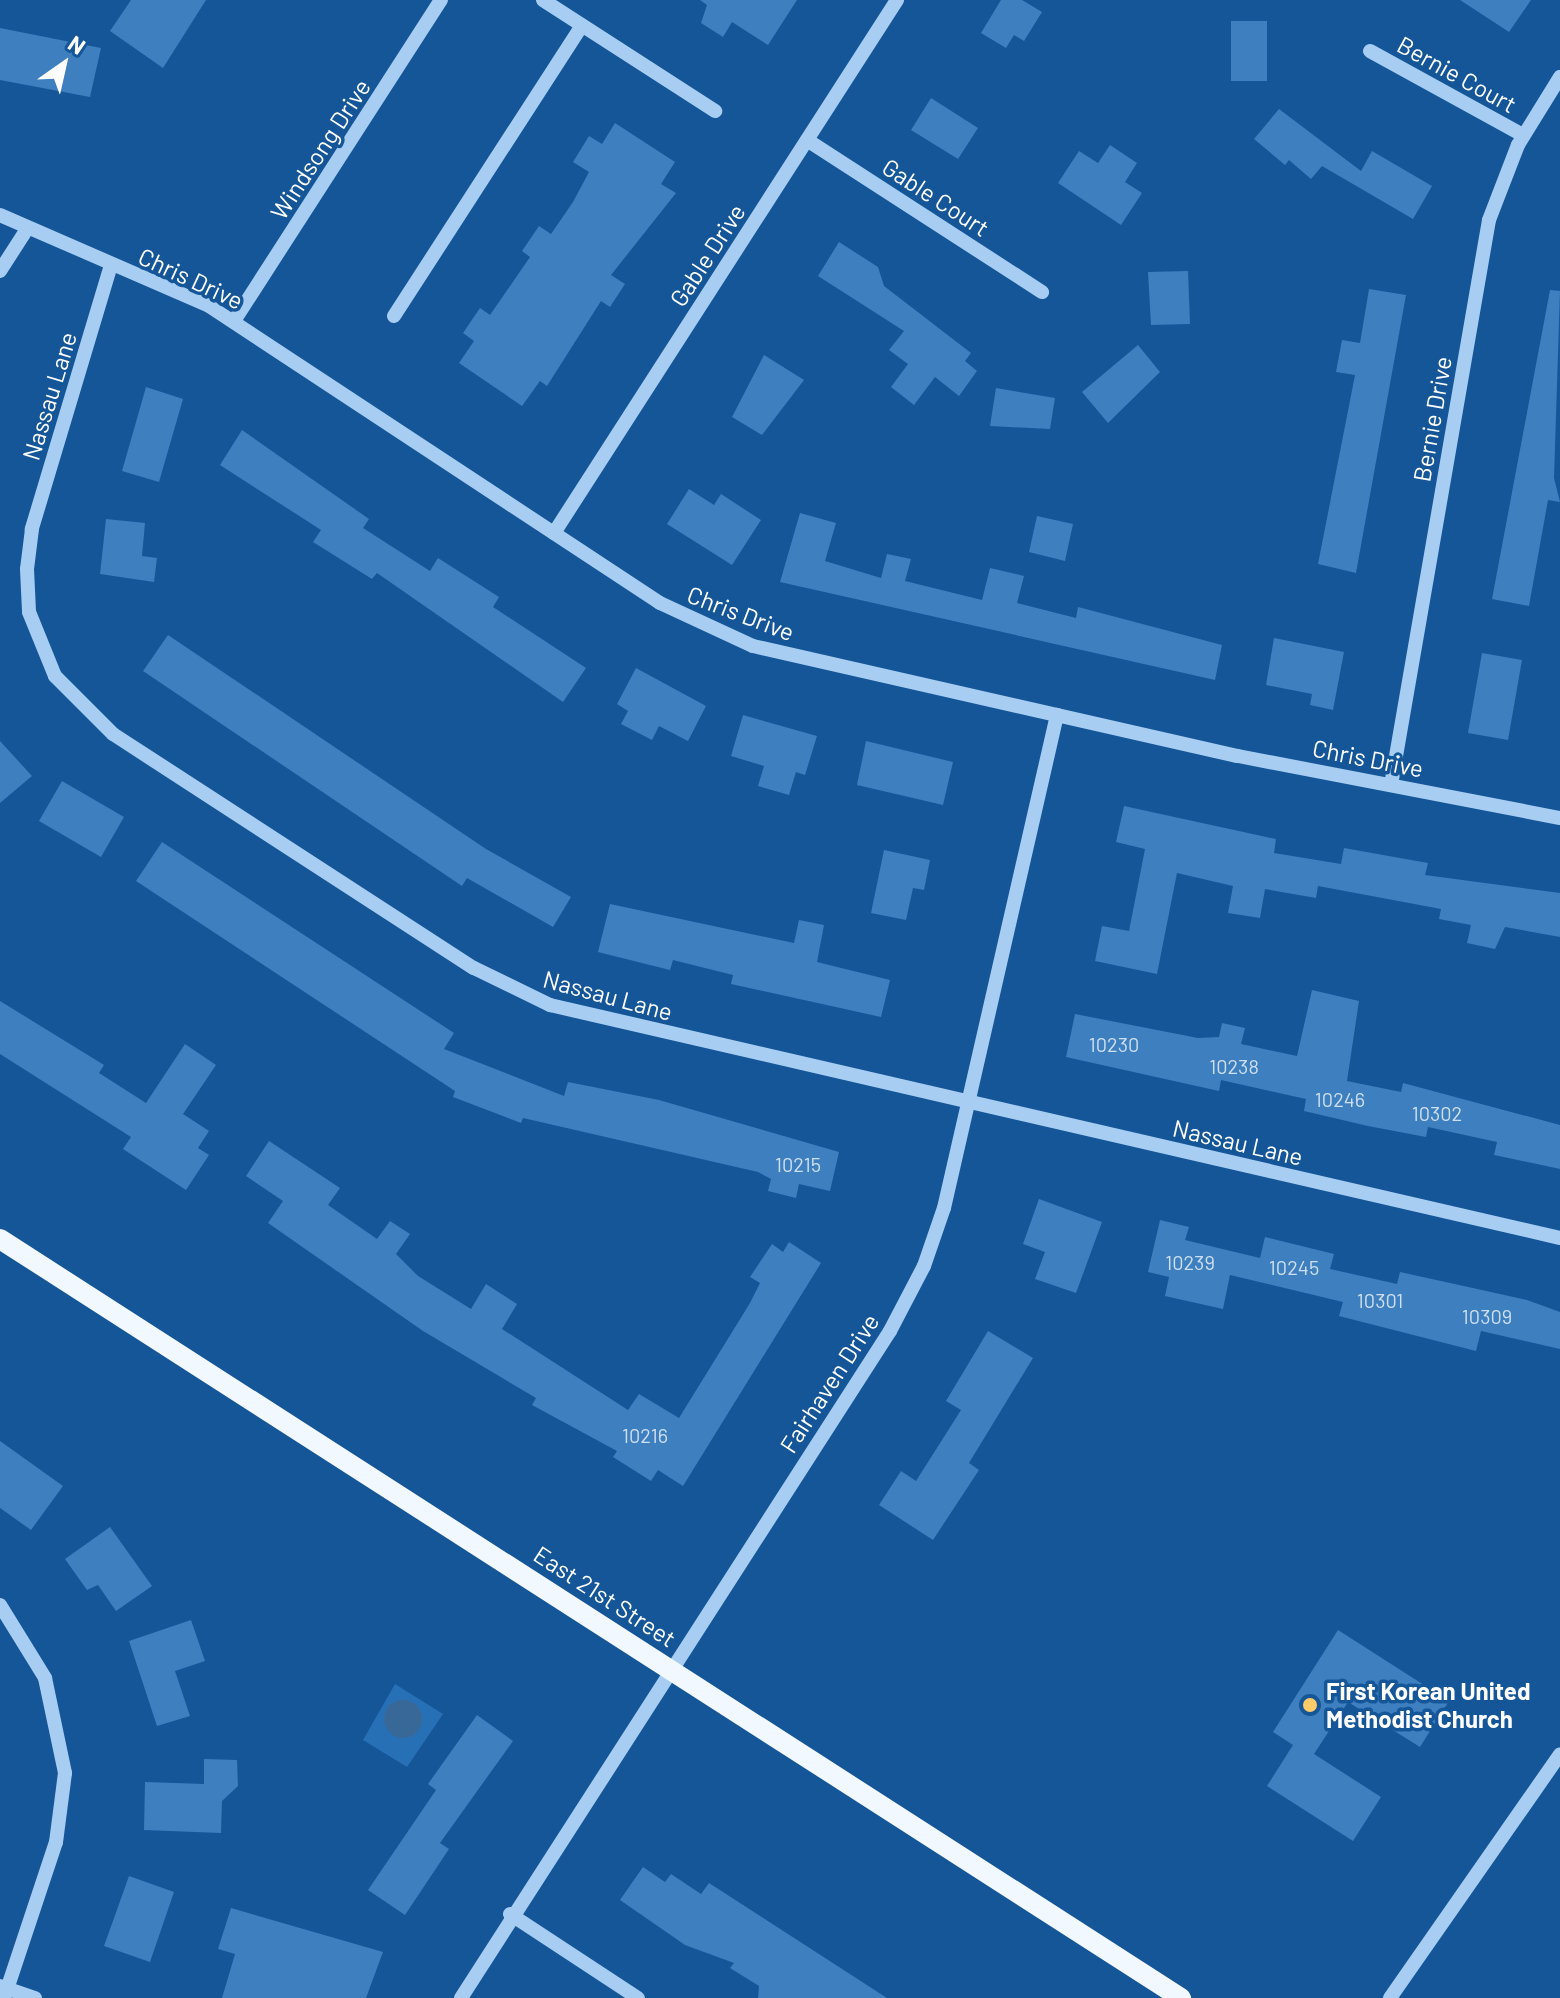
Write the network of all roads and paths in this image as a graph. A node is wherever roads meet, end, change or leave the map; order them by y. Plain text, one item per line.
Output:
1 (441, 0) edge
2 (543, 0) edge
3 (897, 0) edge
4 (582, 25) junction
5 (1370, 51) dead end
6 (1560, 77) edge
7 (715, 111) dead end
8 (1523, 135) junction
9 (807, 140) junction
10 (0, 215) edge
11 (27, 229) junction
12 (111, 265) junction
13 (0, 271) edge
14 (1042, 292) dead end
15 (394, 316) dead end
16 (234, 321) junction
17 (554, 533) junction
18 (1057, 715) junction
19 (1391, 785) junction
20 (1560, 818) edge
21 (967, 1104) junction
22 (1560, 1238) edge
23 (0, 1239) edge
24 (0, 1605) edge
25 (669, 1668) junction
26 (1560, 1754) edge
27 (510, 1914) junction
28 (4, 1990) edge
29 (35, 1998) edge
30 (461, 1998) edge
31 (638, 1998) edge
32 (1181, 1998) edge
33 (1390, 1998) edge

1 - 16 street, Windsong Drive
2 - 4 street
3 - 9 street, Gable Drive
4 - 7 street
4 - 15 street
5 - 8 street, Bernie Court
6 - 8 street, Bernie Drive
8 - 19 street, Bernie Drive
9 - 14 street, Gable Court
9 - 17 street, Gable Drive
10 - 11 street, Chris Drive
11 - 12 street, Chris Drive
11 - 13 street
12 - 16 street, Chris Drive
12 - 21 street, Nassau Lane
16 - 17 street, Chris Drive
17 - 18 street, Chris Drive
18 - 19 street, Chris Drive
18 - 21 street, Fairhaven Drive
19 - 20 street, Chris Drive
21 - 22 street, Nassau Lane
21 - 25 street, Fairhaven Drive
23 - 25 main road, East 21st Street
24 - 28 street
25 - 27 street, Fairhaven Drive
25 - 32 main road, East 21st Street
26 - 33 street
27 - 30 street, Fairhaven Drive
27 - 31 street
28 - 29 street

